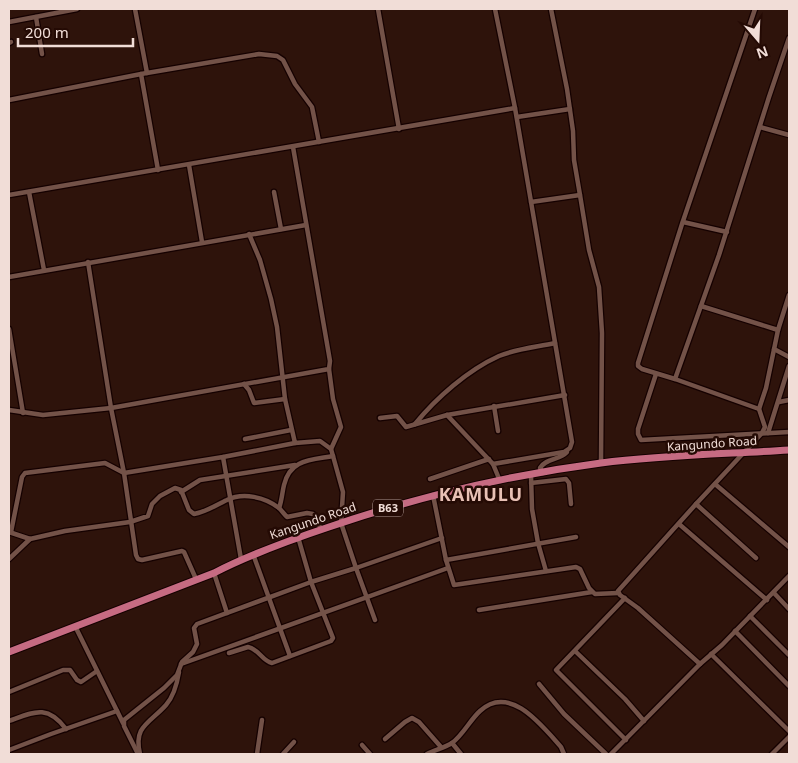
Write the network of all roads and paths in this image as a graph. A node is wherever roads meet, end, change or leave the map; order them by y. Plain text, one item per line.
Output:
1 (77, 9) edge
2 (135, 9) edge
3 (378, 9) edge
4 (495, 9) edge
5 (551, 9) edge
6 (755, 9) edge
7 (36, 17) junction
8 (9, 22) edge
9 (789, 38) edge
10 (42, 54) dead end
11 (144, 73) junction
12 (9, 100) edge
13 (515, 108) junction
14 (570, 109) junction
15 (517, 117) junction
16 (760, 127) junction
17 (399, 129) junction
18 (789, 135) edge
19 (319, 142) junction
20 (293, 147) junction
21 (189, 165) junction
22 (158, 170) junction
23 (29, 192) junction
24 (274, 192) dead end
25 (9, 195) edge
26 (580, 195) junction
27 (531, 202) junction
28 (683, 222) junction
29 (306, 225) junction
30 (281, 229) junction
31 (727, 232) junction
32 (249, 234) junction
33 (202, 242) junction
34 (88, 262) junction
35 (44, 270) junction
36 (9, 276) edge
37 (789, 295) edge
38 (701, 306) junction
39 (784, 313) junction
40 (789, 315) edge
41 (9, 329) edge
42 (778, 330) junction
43 (555, 343) junction
44 (774, 349) junction
45 (789, 357) edge
46 (789, 366) edge
47 (328, 369) junction
48 (656, 374) junction
49 (282, 377) junction
50 (675, 379) junction
51 (244, 384) junction
52 (565, 395) junction
53 (285, 399) junction
54 (789, 400) edge
55 (779, 402) junction
56 (494, 406) junction
57 (111, 408) junction
58 (760, 409) junction
59 (9, 410) edge
60 (23, 413) junction
61 (448, 414) junction
62 (380, 418) dead end
63 (414, 425) junction
64 (291, 430) junction
65 (498, 431) dead end
66 (789, 432) edge
67 (768, 433) junction
68 (762, 434) junction
69 (245, 439) dead end
70 (295, 443) junction
71 (331, 449) junction
72 (568, 450) junction
73 (789, 450) edge
74 (744, 453) junction
75 (333, 456) junction
76 (223, 457) junction
77 (489, 459) junction
78 (601, 463) junction
79 (493, 464) junction
80 (295, 465) junction
81 (124, 473) junction
82 (543, 473) junction
83 (531, 474) junction
84 (226, 476) junction
85 (430, 478) dead end
86 (500, 481) junction
87 (532, 483) junction
88 (714, 484) junction
89 (181, 492) junction
90 (433, 495) junction
91 (230, 498) junction
92 (571, 504) dead end
93 (696, 504) junction
94 (279, 508) junction
95 (130, 522) junction
96 (341, 522) junction
97 (678, 524) junction
98 (321, 529) junction
99 (10, 532) edge
100 (298, 537) junction
101 (576, 537) dead end
102 (442, 538) junction
103 (30, 539) junction
104 (538, 543) junction
105 (789, 547) edge
106 (252, 554) junction
107 (241, 558) junction
108 (756, 558) dead end
109 (9, 559) edge
110 (446, 560) junction
111 (356, 568) junction
112 (448, 568) junction
113 (546, 571) junction
114 (214, 572) junction
115 (789, 576) edge
116 (196, 579) junction
117 (311, 582) junction
118 (592, 592) junction
119 (618, 593) junction
120 (774, 593) junction
121 (366, 597) junction
122 (270, 598) junction
123 (625, 598) junction
124 (767, 600) junction
125 (789, 609) edge
126 (479, 610) dead end
127 (322, 612) junction
128 (226, 614) junction
129 (750, 616) junction
130 (375, 620) dead end
131 (75, 626) junction
132 (280, 628) junction
133 (735, 631) junction
134 (244, 641) junction
135 (248, 647) junction
136 (575, 651) junction
137 (9, 652) edge
138 (229, 653) dead end
139 (711, 654) junction
140 (290, 656) junction
141 (789, 656) edge
142 (181, 664) junction
143 (700, 664) junction
144 (97, 671) junction
145 (179, 671) junction
146 (539, 684) dead end
147 (789, 686) edge
148 (9, 692) edge
149 (117, 711) junction
150 (262, 720) dead end
151 (9, 721) edge
152 (644, 721) junction
153 (123, 723) junction
154 (66, 729) junction
155 (789, 731) edge
156 (789, 737) edge
157 (385, 739) dead end
158 (626, 740) junction
159 (294, 742) dead end
160 (452, 742) junction
161 (362, 745) dead end
162 (441, 748) junction
163 (9, 750) edge
164 (139, 754) edge
165 (257, 754) edge
166 (284, 754) edge
167 (370, 754) edge
168 (427, 754) edge
169 (461, 754) edge
170 (564, 754) edge
171 (606, 754) edge
172 (610, 754) edge
173 (772, 754) edge

1 - 7 street
2 - 11 street
3 - 17 street
4 - 13 street
5 - 14 street
6 - 28 street
7 - 8 street
7 - 10 street
9 - 16 street
11 - 12 street
11 - 19 street
11 - 22 street
13 - 15 street
13 - 17 street
14 - 15 street
14 - 26 street
15 - 27 street
16 - 18 street
16 - 31 street
17 - 19 street
19 - 20 street
20 - 21 street
20 - 29 street
21 - 22 street
21 - 33 street
22 - 23 street
23 - 25 street
23 - 35 street
24 - 30 street
26 - 27 street
26 - 78 street
27 - 43 street
28 - 31 street
28 - 48 street
29 - 30 street
29 - 47 street
30 - 32 street
31 - 38 street
32 - 33 street
32 - 49 street
33 - 34 street
34 - 35 street
34 - 57 street
35 - 36 street
37 - 39 street
38 - 42 street
38 - 50 street
39 - 40 street
39 - 42 street
41 - 60 street
42 - 44 street
43 - 52 street
43 - 63 street
44 - 45 street
44 - 58 street
46 - 55 street
47 - 49 street
47 - 71 street
48 - 50 street
48 - 68 street
49 - 51 street
49 - 53 street
50 - 58 street
51 - 53 street
51 - 57 street
52 - 56 street
52 - 72 street
53 - 64 street
54 - 55 street
55 - 67 street
56 - 61 street
56 - 65 street
57 - 60 street
57 - 81 street
58 - 68 street
59 - 60 street
61 - 63 street
61 - 77 street
62 - 63 street
64 - 69 street
64 - 70 street
66 - 67 street
67 - 68 street
68 - 74 street
70 - 71 street
70 - 76 street
71 - 75 street
72 - 79 street
72 - 82 street
73 - 74 highway, Kangundo Road / B63
74 - 78 highway, Kangundo Road / B63
74 - 88 street
75 - 80 street
75 - 96 street
76 - 81 street
76 - 84 street
77 - 79 street
77 - 85 street
78 - 82 highway, Kangundo Road / B63
79 - 86 street
80 - 84 street
80 - 94 street
81 - 95 street
81 - 99 street
82 - 83 highway, Kangundo Road / B63
83 - 86 highway, Kangundo Road / B63
83 - 87 street
84 - 89 street
84 - 91 street
86 - 90 highway, Kangundo Road / B63
87 - 92 street
87 - 104 street
88 - 93 street
88 - 105 street
89 - 91 street
89 - 95 street
90 - 96 highway, Kangundo Road / B63
90 - 102 street
91 - 94 street
91 - 107 street
93 - 97 street
93 - 108 street
94 - 98 street
95 - 103 street
95 - 116 street
96 - 98 highway, Kangundo Road / B63
96 - 111 street
97 - 119 street
97 - 124 street
98 - 100 highway, Kangundo Road / B63
99 - 103 street
100 - 106 highway, Kangundo Road / B63
100 - 117 street
101 - 104 street
102 - 110 street
102 - 111 street
103 - 109 street
104 - 110 street
104 - 113 street
106 - 107 highway, Kangundo Road / B63
106 - 122 street
107 - 114 highway, Kangundo Road / B63
110 - 112 street
111 - 117 street
111 - 121 street
112 - 113 street
112 - 121 street
113 - 118 street
114 - 116 highway, Kangundo Road / B63
114 - 128 street
115 - 120 street
116 - 131 highway, Kangundo Road / B63
117 - 122 street
117 - 127 street
118 - 119 street
118 - 126 street
119 - 123 street
120 - 124 street
120 - 125 street
121 - 127 street
121 - 130 street
122 - 128 street
122 - 132 street
123 - 136 street
123 - 143 street
124 - 129 street
127 - 132 street
127 - 140 street
128 - 142 street
129 - 133 street
129 - 141 street
131 - 137 highway, Kangundo Road / B63
131 - 144 street
132 - 134 street
132 - 140 street
133 - 139 street
133 - 147 street
134 - 135 street
134 - 142 street
135 - 138 street
135 - 140 street
136 - 152 street
136 - 158 street
139 - 143 street
139 - 155 street
142 - 145 street
143 - 152 street
144 - 148 street
144 - 149 street
145 - 153 street
145 - 164 street
146 - 171 street
149 - 153 street
149 - 154 street
150 - 165 street
151 - 154 street
152 - 158 street
153 - 164 street
154 - 163 street
156 - 173 street
157 - 162 street
158 - 172 street
159 - 166 street
160 - 162 street
160 - 169 street
160 - 170 street
161 - 167 street
162 - 168 street

